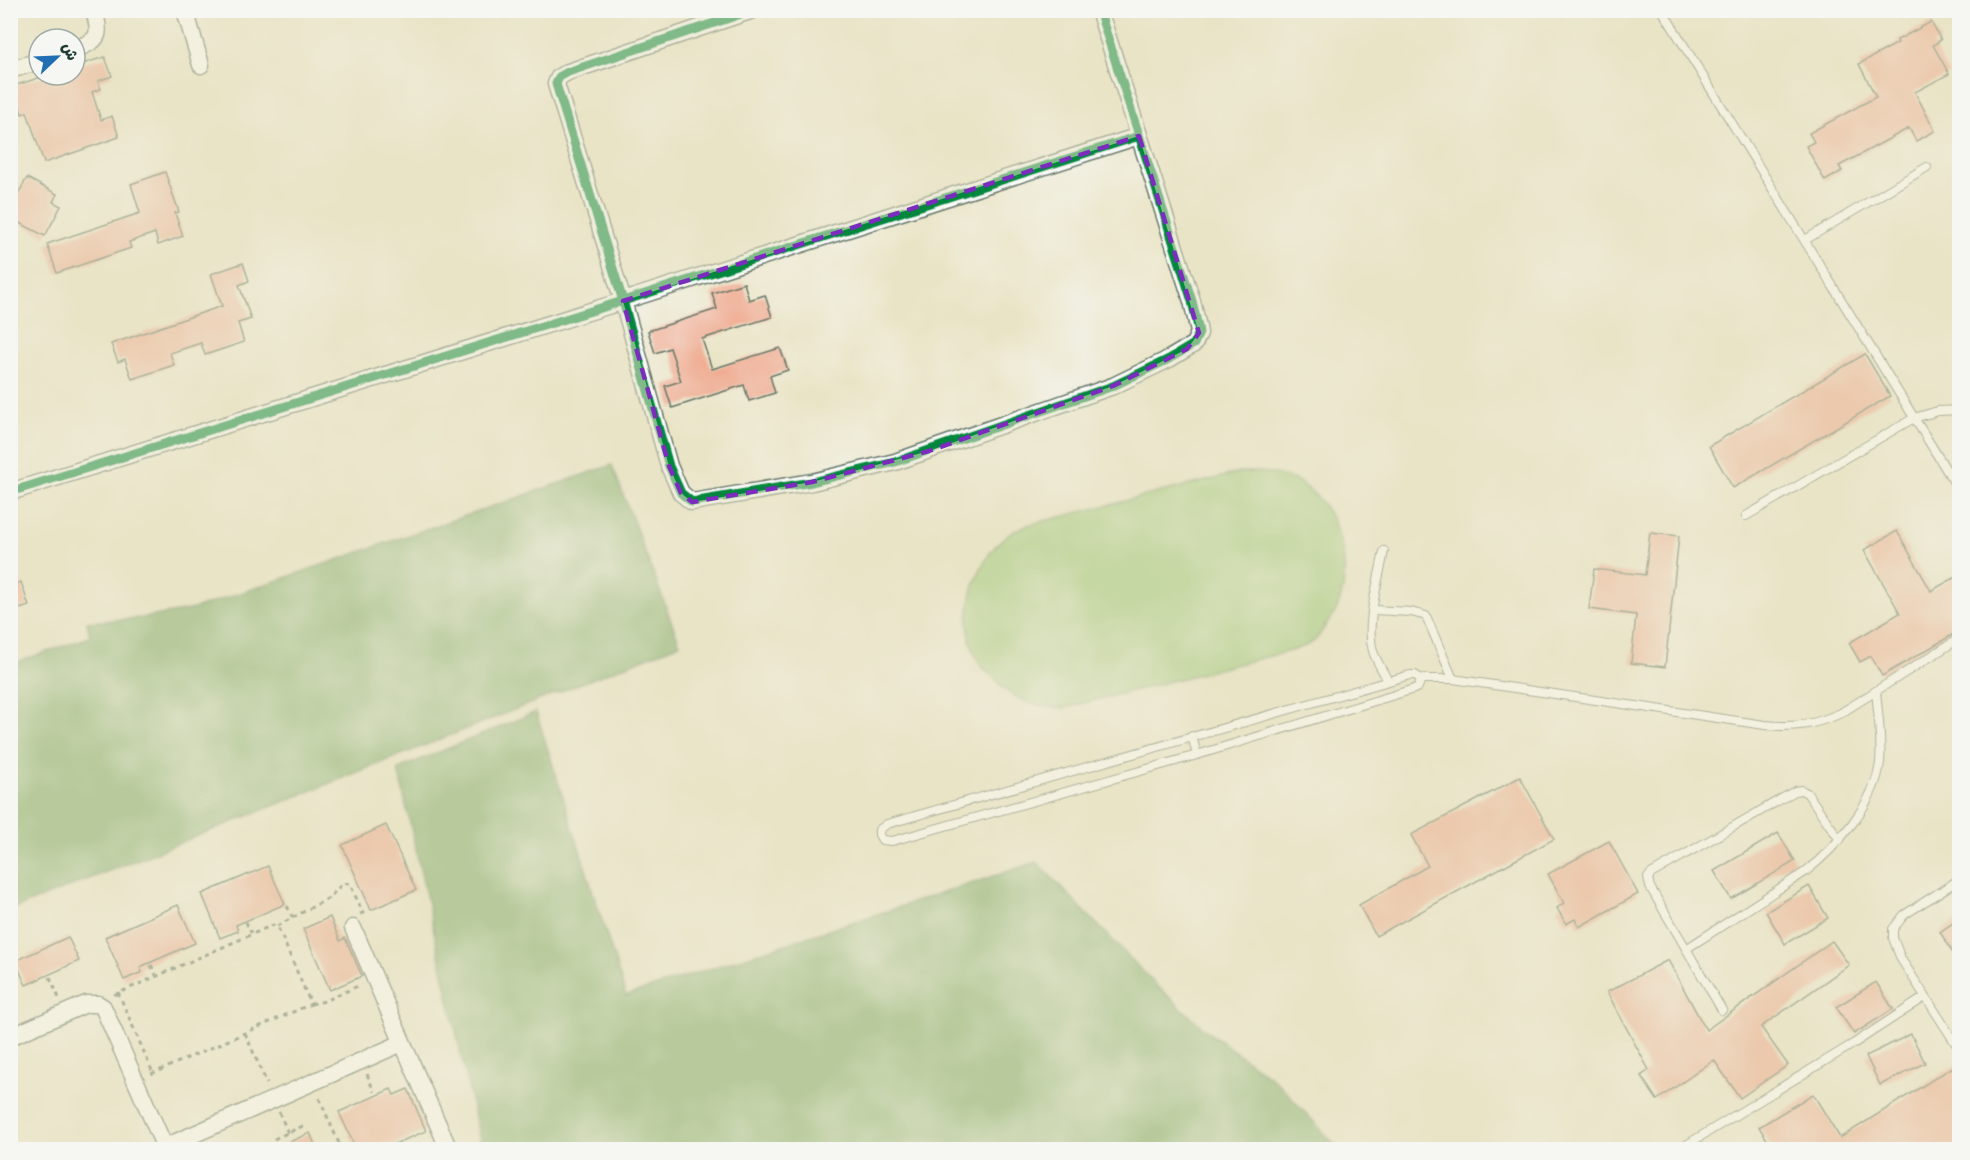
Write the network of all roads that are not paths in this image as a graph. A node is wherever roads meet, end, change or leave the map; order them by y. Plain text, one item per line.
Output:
1 (94, 10) edge
2 (185, 10) edge
3 (753, 10) edge
4 (1099, 10) edge
5 (1662, 10) edge
6 (87, 45) edge
7 (27, 65) edge
8 (201, 66) dead end
9 (10, 70) edge
10 (1139, 136) junction
11 (1927, 167) dead end
12 (1805, 240) junction
13 (622, 301) junction
14 (1959, 410) edge
15 (1914, 418) junction
16 (10, 492) edge
17 (1959, 492) edge
18 (1746, 516) dead end
19 (1384, 551) dead end
20 (1373, 610) junction
21 (1959, 638) edge
22 (1421, 679) junction
23 (1453, 679) junction
24 (1388, 681) junction
25 (1876, 691) junction
26 (1192, 736) junction
27 (1197, 755) junction
28 (1840, 840) junction
29 (1959, 879) edge
30 (353, 928) road end
31 (1686, 949) junction
32 (1925, 997) junction
33 (1722, 1010) dead end
34 (10, 1037) edge
35 (402, 1043) junction
36 (1959, 1050) edge
37 (165, 1148) edge
38 (449, 1149) edge
39 (1678, 1149) edge

1 - 6 street
2 - 8 street
3 - 13 street
4 - 10 street
5 - 12 lane
7 - 9 street
10 - 13 street
10 - 13 street
11 - 12 lane
12 - 15 lane
13 - 16 street
14 - 15 lane
15 - 17 lane
15 - 18 lane
19 - 20 lane
20 - 23 lane
20 - 24 lane
21 - 25 lane
22 - 23 lane
22 - 24 lane
22 - 27 lane
23 - 25 lane
24 - 26 lane
25 - 28 lane
26 - 27 lane
26 - 27 lane
28 - 31 lane
28 - 31 lane
29 - 32 lane
30 - 35 street
31 - 33 lane
32 - 36 lane
32 - 39 lane
34 - 37 street
35 - 37 street
35 - 38 street

